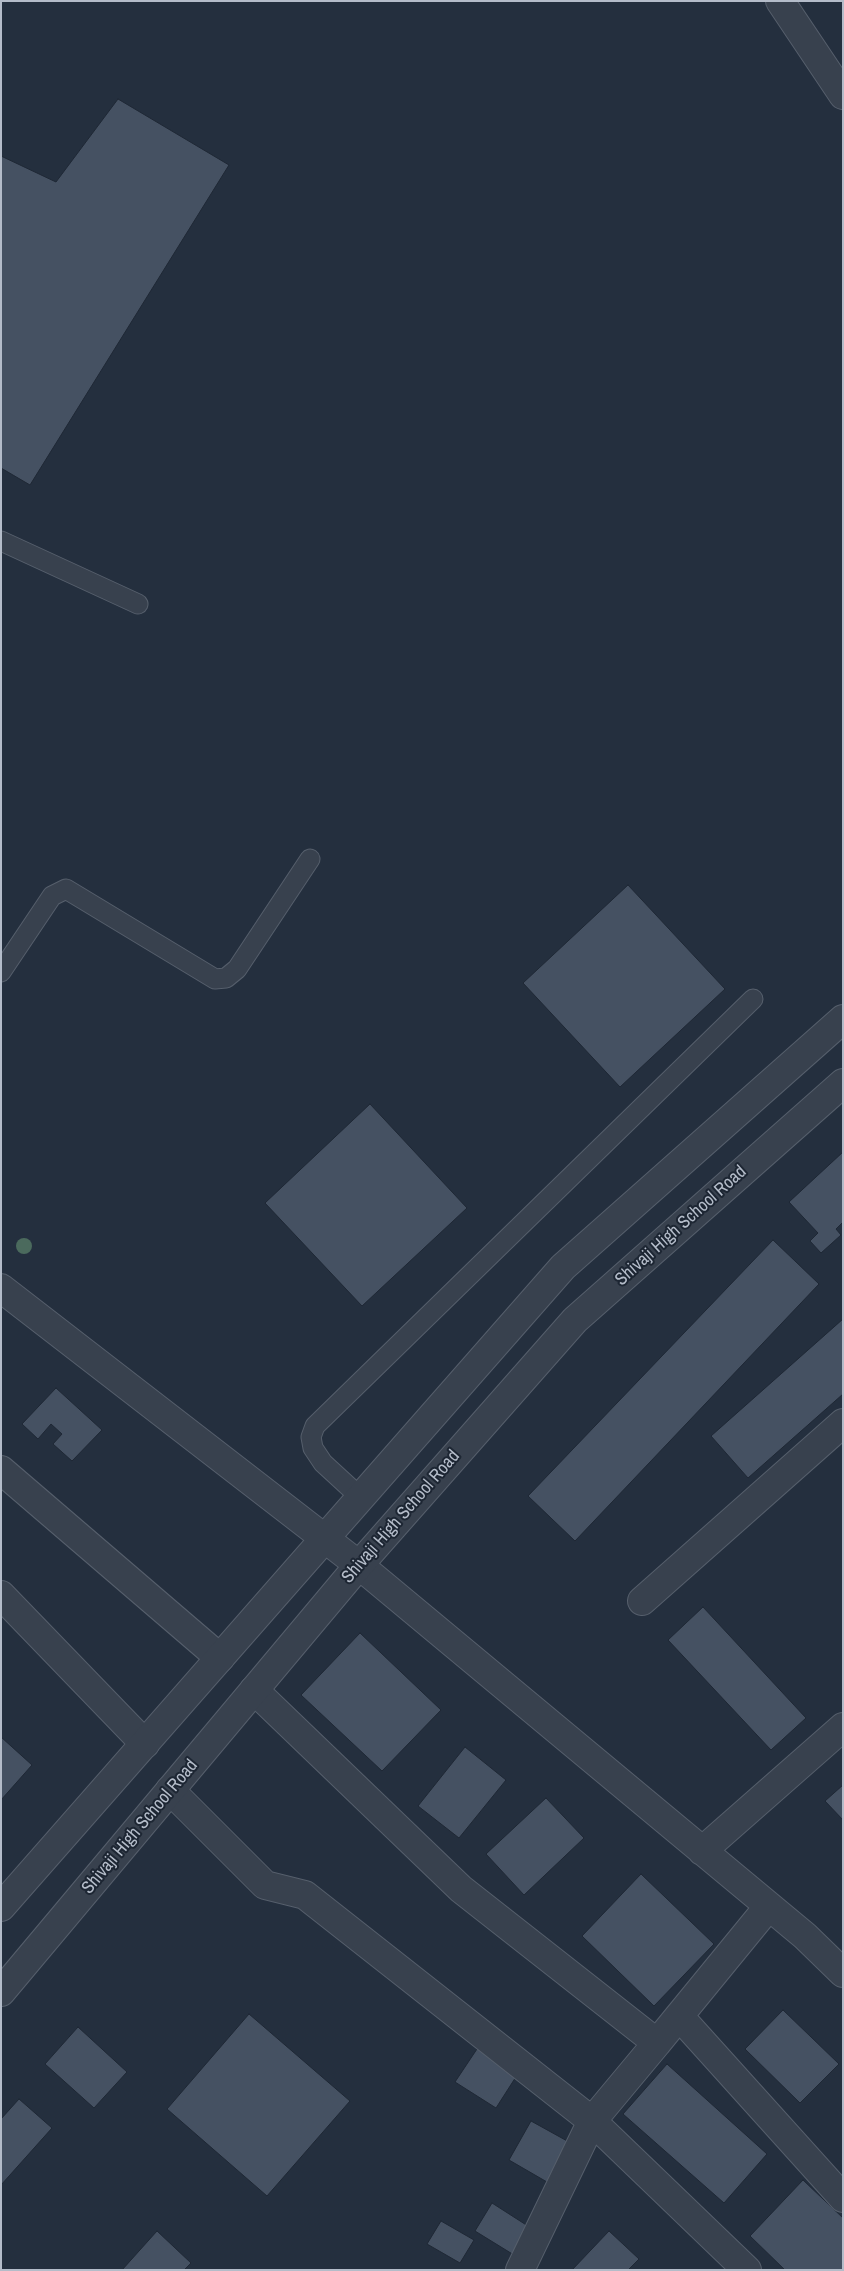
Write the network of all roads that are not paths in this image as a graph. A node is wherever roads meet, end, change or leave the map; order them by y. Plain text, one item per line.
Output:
1 (780, 1) edge
2 (843, 95) edge
3 (1, 541) edge
4 (138, 604) dead end
5 (310, 859) dead end
6 (1, 972) edge
7 (753, 1000) dead end
8 (839, 1030) edge
9 (843, 1083) edge
10 (1, 1288) edge
11 (843, 1423) edge
12 (1, 1470) edge
13 (360, 1497) junction
14 (324, 1538) junction
15 (359, 1565) junction
16 (1, 1596) edge
17 (642, 1601) dead end
18 (220, 1658) junction
19 (254, 1690) junction
20 (843, 1727) edge
21 (144, 1744) junction
22 (170, 1790) junction
23 (702, 1851) junction
24 (769, 1906) junction
25 (1, 1908) edge
26 (843, 1973) edge
27 (1, 1992) edge
28 (679, 2016) junction
29 (657, 2043) junction
30 (592, 2121) junction
31 (843, 2198) edge
32 (520, 2270) edge
33 (747, 2270) edge

1 - 2 street
3 - 4 lane
5 - 6 lane
7 - 13 lane
8 - 13 street
9 - 15 street, Shivaji High School Road
10 - 14 street
11 - 17 street
12 - 18 street
13 - 14 street
14 - 15 street
14 - 18 street
15 - 19 street, Shivaji High School Road
15 - 23 street
16 - 21 street
18 - 21 street
19 - 22 street, Shivaji High School Road
19 - 29 street
20 - 23 street
21 - 25 street
22 - 27 street, Shivaji High School Road
22 - 30 street
23 - 24 street
24 - 26 street
24 - 28 street
28 - 29 street
28 - 31 street
29 - 30 street
30 - 32 street
30 - 33 street

